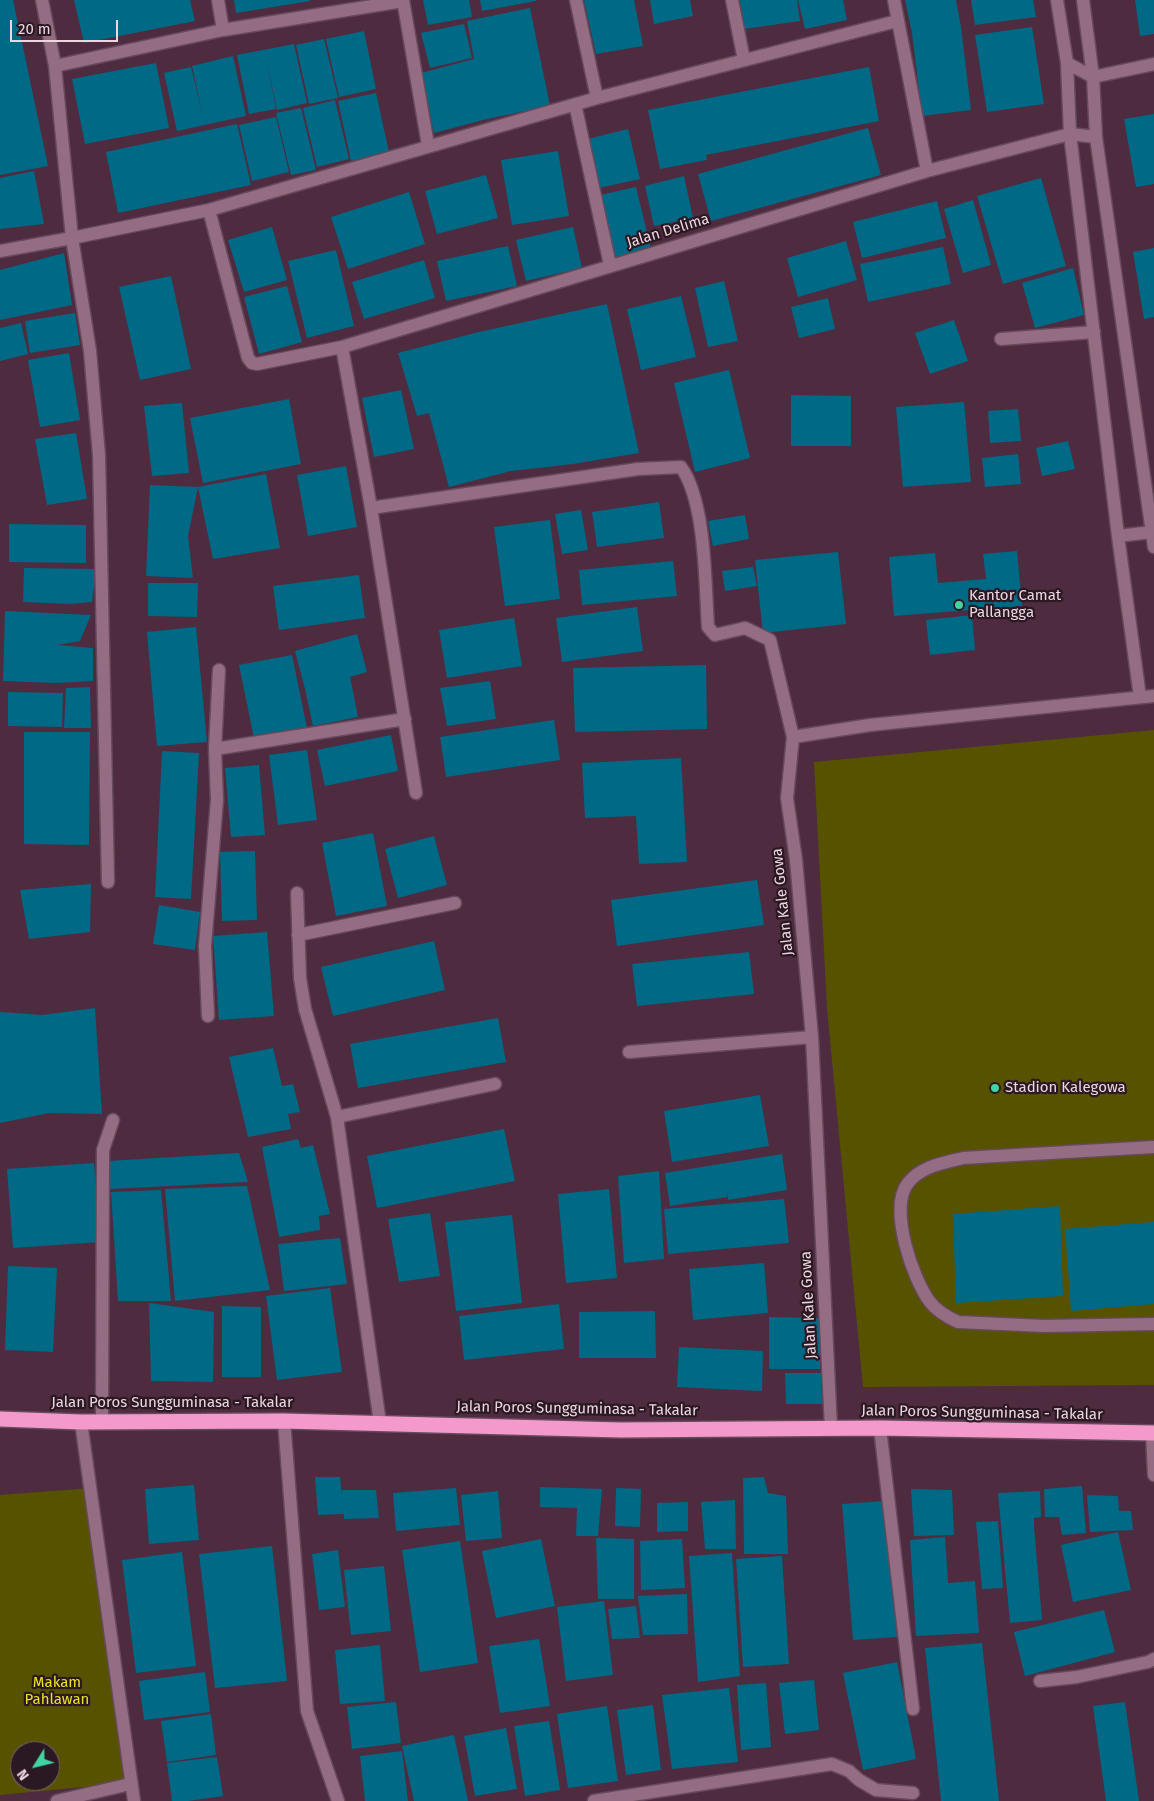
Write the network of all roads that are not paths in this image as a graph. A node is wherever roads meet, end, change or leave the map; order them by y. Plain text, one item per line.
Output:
1 (42, 0) edge
2 (218, 0) edge
3 (576, 0) edge
4 (732, 0) edge
5 (894, 0) edge
6 (1057, 0) edge
7 (1083, 0) edge
8 (403, 1) edge
9 (897, 21) junction
10 (223, 30) junction
11 (744, 60) junction
12 (1067, 63) junction
13 (1154, 64) edge
14 (55, 66) junction
15 (1094, 77) junction
16 (597, 98) junction
17 (575, 104) junction
18 (1070, 134) junction
19 (1096, 138) junction
20 (428, 145) junction
21 (928, 171) junction
22 (208, 210) junction
23 (72, 238) junction
24 (0, 251) edge
25 (610, 265) junction
26 (1094, 332) junction
27 (1001, 339) dead end
28 (342, 347) junction
29 (371, 508) junction
30 (1152, 532) junction
31 (1118, 536) junction
32 (1154, 547) edge
33 (219, 670) dead end
34 (1154, 696) edge
35 (1140, 697) junction
36 (405, 719) junction
37 (792, 737) junction
38 (215, 749) junction
39 (416, 792) dead end
40 (108, 882) dead end
41 (297, 893) dead end
42 (455, 902) dead end
43 (298, 935) junction
44 (208, 1016) dead end
45 (812, 1037) junction
46 (629, 1052) dead end
47 (495, 1084) dead end
48 (337, 1117) junction
49 (113, 1120) dead end
50 (1154, 1147) edge
51 (1154, 1324) edge
52 (0, 1420) edge
53 (284, 1421) junction
54 (81, 1422) junction
55 (102, 1422) junction
56 (380, 1423) junction
57 (831, 1428) junction
58 (880, 1428) junction
59 (1153, 1433) edge
60 (1154, 1475) edge
61 (1154, 1659) edge
62 (1040, 1680) dead end
63 (913, 1708) dead end
64 (130, 1784) junction
65 (913, 1793) dead end
66 (57, 1801) edge
67 (134, 1801) edge
68 (338, 1801) edge
69 (594, 1801) edge

1 - 14 street
2 - 10 street
3 - 16 street
4 - 11 street
5 - 9 street
6 - 12 street
7 - 15 street
8 - 10 street
8 - 20 street
9 - 11 street
9 - 21 street
10 - 14 street
11 - 16 street
12 - 15 street
12 - 18 street
13 - 15 street
14 - 23 street
15 - 19 street
16 - 17 street
17 - 20 street
17 - 25 street
18 - 19 street, Jalan Delima
18 - 21 street, Jalan Delima
18 - 26 street
19 - 30 street
20 - 22 street
21 - 25 street, Jalan Delima
22 - 23 street
22 - 28 street, Jalan Delima
23 - 24 street
23 - 40 street
25 - 28 street, Jalan Delima
26 - 27 street
26 - 31 street
28 - 29 street
29 - 36 street
29 - 37 street, Jalan Kale Gowa
30 - 31 street
30 - 32 street
31 - 35 street
33 - 38 street
34 - 35 street
35 - 37 street
36 - 38 street
36 - 39 street
37 - 45 street, Jalan Kale Gowa
38 - 44 street
41 - 43 street
42 - 43 street
43 - 48 street
45 - 46 street
45 - 57 street, Jalan Kale Gowa
47 - 48 street
48 - 56 street
49 - 55 street
50 - 51 street
52 - 54 highway, Jalan Poros Sungguminasa - Takalar
53 - 55 highway, Jalan Poros Sungguminasa - Takalar
53 - 56 highway, Jalan Poros Sungguminasa - Takalar
53 - 68 street
54 - 55 highway, Jalan Poros Sungguminasa - Takalar
54 - 64 street
56 - 57 highway, Jalan Poros Sungguminasa - Takalar
57 - 58 highway, Jalan Poros Sungguminasa - Takalar
58 - 59 highway, Jalan Poros Sungguminasa - Takalar
58 - 63 street
59 - 60 street
61 - 62 street
64 - 66 street
64 - 67 street
65 - 69 street

